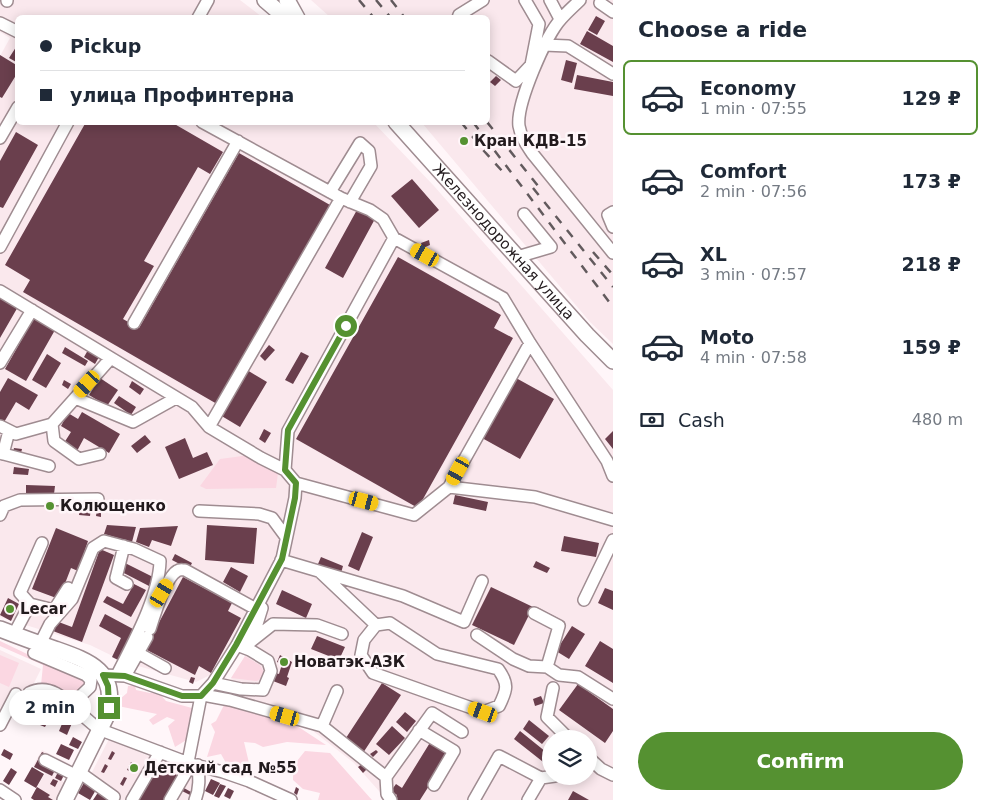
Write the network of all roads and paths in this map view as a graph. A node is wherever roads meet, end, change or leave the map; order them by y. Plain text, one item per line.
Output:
1 (208, 0) edge
2 (265, 0) edge
3 (287, 0) edge
4 (483, 0) edge
5 (525, 0) edge
6 (550, 0) edge
7 (580, 0) edge
8 (600, 3) dead end
9 (613, 12) edge
10 (200, 15) edge
11 (282, 15) edge
12 (295, 15) edge
13 (458, 15) edge
14 (560, 20) junction
15 (0, 23) edge
16 (15, 30) edge
17 (544, 45) junction
18 (490, 62) edge
19 (613, 74) edge
20 (15, 112) edge
21 (66, 125) edge
22 (207, 125) edge
23 (226, 125) edge
24 (399, 125) edge
25 (222, 133) junction
26 (0, 138) edge
27 (238, 141) junction
28 (330, 192) junction
29 (345, 200) junction
30 (613, 212) edge
31 (524, 214) dead end
32 (613, 227) edge
33 (394, 238) junction
34 (0, 247) edge
35 (613, 252) edge
36 (517, 257) junction
37 (0, 291) edge
38 (32, 310) junction
39 (134, 323) dead end
40 (530, 343) junction
41 (111, 358) junction
42 (613, 361) edge
43 (0, 363) edge
44 (75, 398) junction
45 (176, 398) junction
46 (52, 424) junction
47 (209, 427) junction
48 (5, 429) edge
49 (2, 454) edge
50 (100, 454) dead end
51 (49, 466) dead end
52 (285, 470) junction
53 (613, 476) edge
54 (296, 483) junction
55 (449, 487) junction
56 (98, 499) dead end
57 (199, 511) dead end
58 (0, 515) edge
59 (613, 520) edge
60 (286, 537) junction
61 (613, 540) edge
62 (42, 543) dead end
63 (124, 546) junction
64 (611, 553) edge
65 (281, 560) junction
66 (320, 572) junction
67 (274, 573) junction
68 (482, 581) dead end
69 (127, 584) dead end
70 (68, 588) dead end
71 (584, 600) dead end
72 (30, 604) junction
73 (256, 609) junction
74 (534, 613) dead end
75 (376, 624) junction
76 (7, 632) edge
77 (342, 634) dead end
78 (477, 635) dead end
79 (240, 646) junction
80 (37, 648) junction
81 (138, 653) junction
82 (547, 666) junction
83 (165, 668) dead end
84 (113, 678) junction
85 (213, 683) junction
86 (553, 688) dead end
87 (337, 691) dead end
88 (16, 694) dead end
89 (29, 694) dead end
90 (202, 696) junction
91 (613, 699) edge
92 (72, 704) junction
93 (0, 725) edge
94 (322, 726) junction
95 (101, 730) junction
96 (419, 730) junction
97 (560, 730) edge
98 (462, 732) dead end
99 (160, 752) junction
100 (46, 760) dead end
101 (597, 763) edge
102 (192, 764) junction
103 (609, 770) edge
104 (78, 774) junction
105 (386, 777) junction
106 (541, 778) joint
107 (434, 785) dead end
108 (0, 790) edge
109 (114, 797) dead end
110 (15, 800) edge
111 (65, 800) edge
112 (132, 800) edge
113 (170, 800) edge
114 (195, 800) edge
115 (292, 800) edge
116 (391, 800) edge
117 (474, 800) edge
118 (528, 800) edge

1 - 10 street
2 - 11 main road
3 - 12 main road
4 - 13 street
5 - 18 street
6 - 14 street
7 - 14 street
8 - 9 street
14 - 17 street
15 - 16 street
17 - 19 street
17 - 35 street
20 - 26 street
21 - 34 street
22 - 25 street
23 - 25 street
24 - 36 main road, Железнодорожная улица
25 - 27 street
27 - 28 street
27 - 39 street
28 - 29 street
28 - 29 street
29 - 33 street
29 - 47 street
30 - 32 street
31 - 36 street
33 - 40 street
33 - 52 street
36 - 42 main road, Железнодорожная улица
37 - 38 street
38 - 41 street
38 - 43 street
40 - 53 street
40 - 55 street
41 - 44 street
41 - 45 street
44 - 45 street
44 - 46 street
45 - 47 street
46 - 48 street
46 - 50 street
47 - 52 street
48 - 49 street
49 - 51 street
52 - 54 street
54 - 55 street
54 - 60 street
55 - 59 street
56 - 58 street
57 - 60 street
60 - 65 street
61 - 64 street
62 - 72 street
63 - 69 street
63 - 80 street
63 - 84 street
64 - 71 street
65 - 66 street
65 - 67 street
66 - 68 street
66 - 75 street
67 - 73 street
67 - 79 street
70 - 72 street
72 - 76 street
73 - 79 street
73 - 81 street
74 - 82 street
75 - 75 street
76 - 80 main road
77 - 79 street
78 - 82 street
79 - 85 street
79 - 85 street
80 - 84 main road
80 - 92 street
81 - 83 street
81 - 84 street
82 - 91 street
84 - 90 street
84 - 95 main road
85 - 90 street
86 - 97 street
87 - 94 street
88 - 93 street
89 - 92 street
90 - 94 street
90 - 102 street
92 - 95 street
94 - 105 street
95 - 99 street
95 - 104 main road
96 - 98 street
96 - 105 street
96 - 107 street
99 - 102 street
99 - 112 street
100 - 104 street
101 - 103 street
102 - 113 street
102 - 114 street
102 - 115 street
104 - 109 street
104 - 111 main road
105 - 116 street
106 - 117 street
106 - 118 street
108 - 110 street

